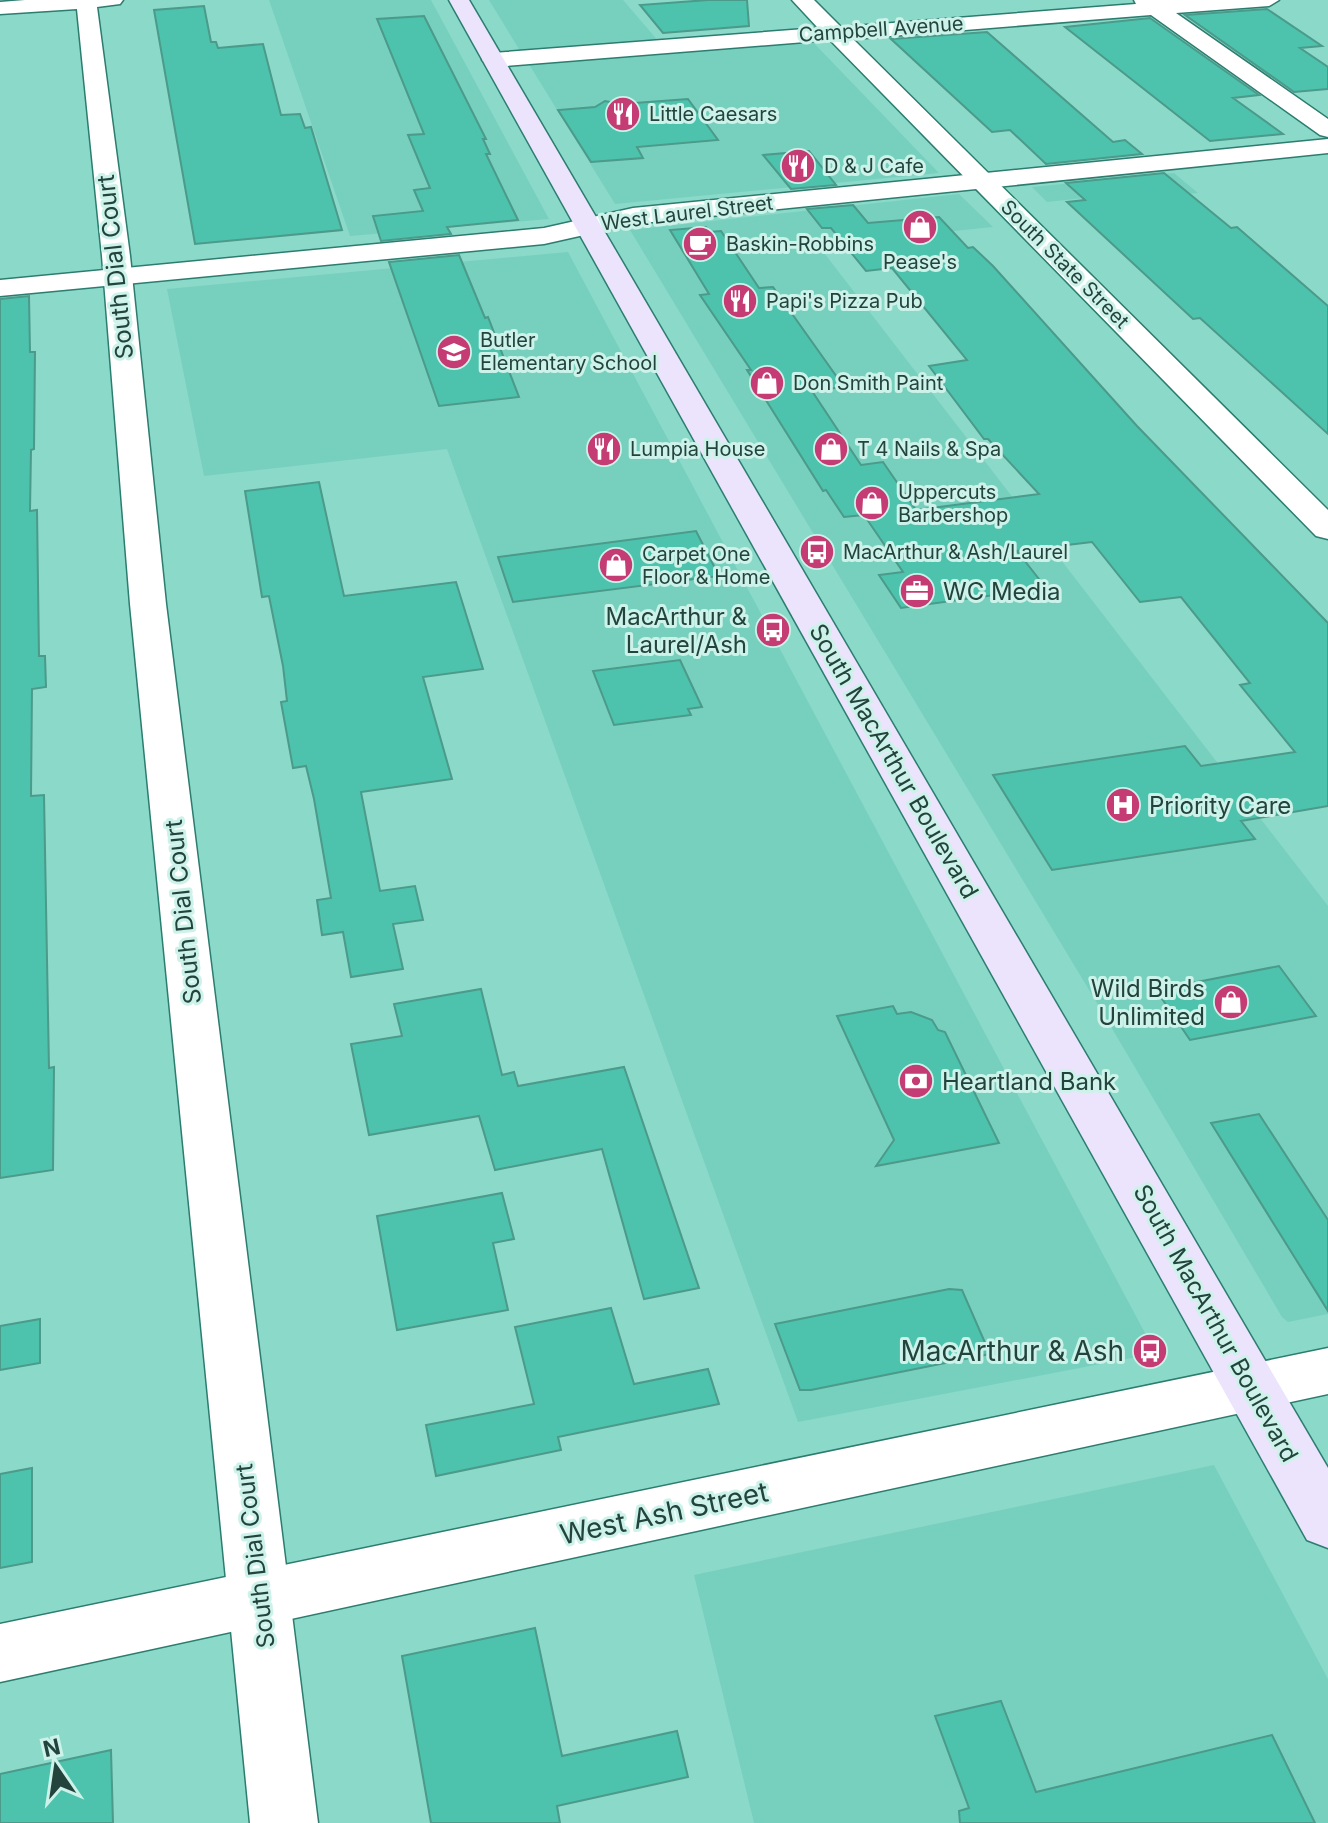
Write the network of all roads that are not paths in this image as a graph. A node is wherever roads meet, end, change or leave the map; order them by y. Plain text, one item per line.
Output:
1 (459, 0) edge
2 (802, 0) edge
3 (1269, 0) edge
4 (95, 1) edge
5 (1148, 4) edge
6 (0, 8) edge
7 (834, 33) junction
8 (493, 60) junction
9 (1328, 130) edge
10 (1328, 146) edge
11 (981, 180) junction
12 (589, 225) junction
13 (117, 277) junction
14 (0, 288) edge
15 (1328, 529) edge
16 (1328, 1371) edge
17 (1253, 1387) junction
18 (1328, 1522) edge
19 (260, 1599) junction
20 (0, 1653) edge
21 (284, 1823) edge

1 - 8 main road, South MacArthur Boulevard
2 - 7 street, South State Street
3 - 5 street, Campbell Avenue
4 - 6 street
4 - 13 street, South Dial Court
5 - 7 street, Campbell Avenue
5 - 9 street
7 - 8 street, Campbell Avenue
7 - 11 street, South State Street
8 - 12 main road, South MacArthur Boulevard
10 - 11 street, West Laurel Street
11 - 12 street, West Laurel Street
11 - 15 street, South State Street
12 - 13 street, West Laurel Street
12 - 17 main road, South MacArthur Boulevard
13 - 14 street, West Laurel Street
13 - 19 street, South Dial Court
16 - 17 street, West Ash Street
17 - 18 main road, South MacArthur Boulevard
17 - 19 street, West Ash Street
19 - 20 street, West Ash Street
19 - 21 street, South Dial Court

